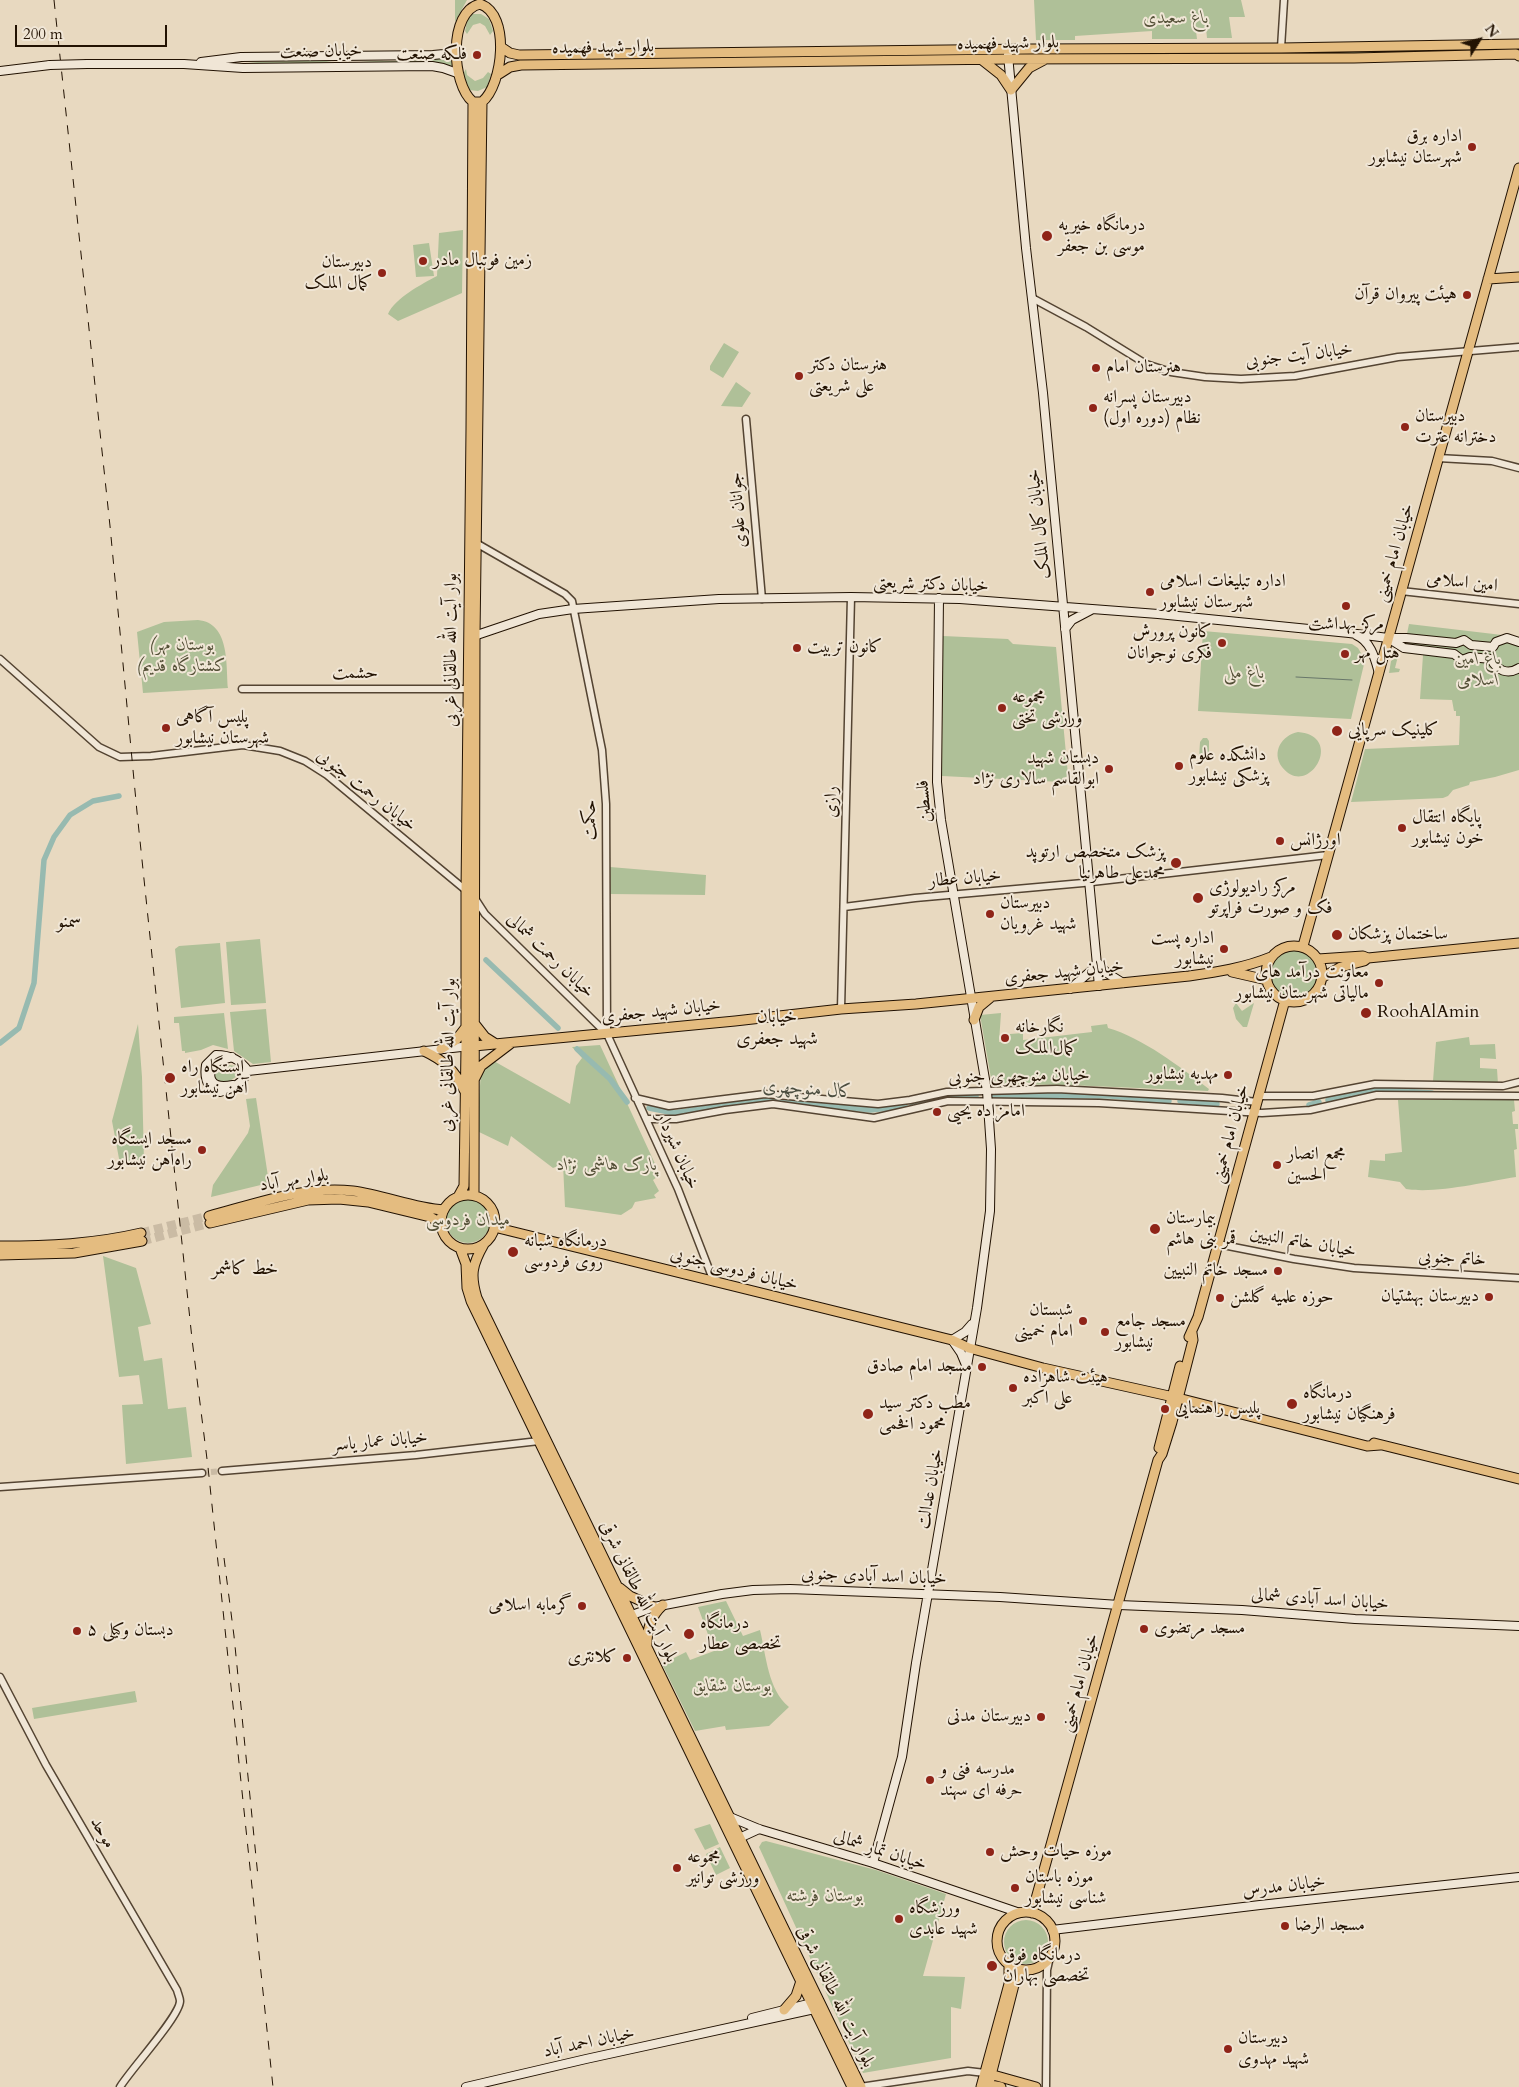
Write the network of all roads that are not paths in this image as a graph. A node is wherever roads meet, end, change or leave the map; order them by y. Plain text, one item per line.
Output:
1 (1284, 0) edge
2 (480, 3) edge
3 (1519, 44) edge
4 (500, 47) junction
5 (1186, 48) junction
6 (1281, 48) junction
7 (456, 49) junction
8 (1032, 49) junction
9 (993, 50) junction
10 (1008, 54) junction
11 (552, 55) junction
12 (345, 56) junction
13 (1519, 56) edge
14 (1046, 59) junction
15 (1185, 59) junction
16 (982, 60) junction
17 (184, 64) junction
18 (552, 65) junction
19 (345, 67) junction
20 (0, 71) edge
21 (457, 73) junction
22 (498, 74) junction
23 (1011, 90) junction
24 (477, 102) junction
25 (1519, 168) edge
26 (1519, 277) edge
27 (1488, 279) junction
28 (1032, 298) junction
29 (1519, 347) edge
30 (1467, 351) junction
31 (475, 357) junction
32 (746, 419) dead end
33 (1438, 458) junction
34 (1519, 468) edge
35 (476, 543) junction
36 (1401, 591) junction
37 (851, 597) junction
38 (939, 598) junction
39 (762, 599) junction
40 (1519, 604) edge
41 (1064, 608) junction
42 (573, 609) junction
43 (1091, 610) junction
44 (1065, 628) junction
45 (1350, 632) junction
46 (472, 637) junction
47 (1388, 638) junction
48 (1519, 642) edge
49 (0, 659) edge
50 (1519, 668) edge
51 (1379, 673) junction
52 (242, 688) dead end
53 (468, 689) junction
54 (471, 763) junction
55 (1328, 855) junction
56 (1089, 882) junction
57 (466, 891) junction
58 (953, 895) junction
59 (474, 897) junction
60 (844, 908) junction
61 (485, 914) junction
62 (473, 923) junction
63 (1519, 943) edge
64 (1302, 946) junction
65 (1271, 957) junction
66 (1368, 958) junction
67 (1318, 959) junction
68 (1097, 962) junction
69 (1227, 971) junction
70 (1323, 976) junction
71 (1267, 980) junction
72 (1123, 983) junction
73 (1099, 986) junction
74 (1070, 988) junction
75 (991, 997) junction
76 (970, 999) junction
77 (1285, 1000) junction
78 (841, 1008) junction
79 (974, 1020) junction
80 (470, 1025) junction
81 (608, 1034) junction
82 (512, 1042) junction
83 (496, 1044) junction
84 (470, 1046) junction
85 (441, 1050) junction
86 (424, 1051) junction
87 (248, 1071) junction
88 (473, 1082) junction
89 (1519, 1082) edge
90 (1454, 1086) junction
91 (987, 1091) junction
92 (466, 1094) junction
93 (1322, 1094) junction
94 (1174, 1095) junction
95 (1453, 1096) junction
96 (1519, 1096) edge
97 (636, 1098) junction
98 (1257, 1099) junction
99 (910, 1100) junction
100 (988, 1101) junction
101 (1172, 1106) junction
102 (1325, 1107) junction
103 (909, 1110) junction
104 (1254, 1112) junction
105 (646, 1119) junction
106 (474, 1195) junction
107 (458, 1197) junction
108 (444, 1210) junction
109 (441, 1223) junction
110 (494, 1227) junction
111 (484, 1244) junction
112 (1218, 1244) junction
113 (0, 1246) edge
114 (460, 1248) junction
115 (0, 1255) edge
116 (1383, 1270) joint
117 (1519, 1278) edge
118 (714, 1282) junction
119 (974, 1320) junction
120 (952, 1340) junction
121 (969, 1346) junction
122 (967, 1367) junction
123 (1175, 1396) junction
124 (539, 1441) junction
125 (222, 1471) tunnel mouth
126 (202, 1473) tunnel mouth
127 (1519, 1479) edge
128 (0, 1486) edge
129 (617, 1585) junction
130 (928, 1594) junction
131 (1118, 1605) junction
132 (659, 1606) junction
133 (628, 1616) junction
134 (1519, 1626) edge
135 (648, 1648) junction
136 (0, 1677) edge
137 (730, 1817) junction
138 (759, 1830) junction
139 (736, 1839) junction
140 (874, 1863) junction
141 (1519, 1877) edge
142 (1020, 1913) junction
143 (1032, 1913) junction
144 (1052, 1930) junction
145 (1050, 1957) junction
146 (1009, 1965) junction
147 (1027, 1970) junction
148 (801, 1981) junction
149 (816, 2005) junction
150 (784, 2010) junction
151 (720, 2029) junction
152 (988, 2074) junction
153 (1003, 2077) junction
154 (985, 2085) edge
155 (120, 2087) edge
156 (466, 2087) edge
157 (852, 2087) edge
158 (861, 2087) edge
159 (1000, 2087) edge
160 (1036, 2087) edge
161 (1046, 2087) edge

1 - 6 street
2 - 4 main road
2 - 7 main road
3 - 6 main road, بلوار شهید فهمیده
4 - 11 main road, بلوار شهید فهمیده
4 - 22 main road
5 - 6 main road, بلوار شهید فهمیده
5 - 8 main road, بلوار شهید فهمیده
5 - 15 main road
7 - 12 main road, خیابان صنعت
7 - 21 main road
8 - 9 main road
8 - 10 main road, بلوار شهید فهمیده
9 - 10 main road, بلوار شهید فهمیده
9 - 11 main road, بلوار شهید فهمیده
10 - 14 main road, بلوار شهید فهمیده
10 - 16 main road, بلوار شهید فهمیده
10 - 23 main road, خیابان کمال الملک
11 - 18 main road
12 - 17 main road, خیابان صنعت
12 - 19 main road
13 - 15 main road, بلوار شهید فهمیده
14 - 15 main road, بلوار شهید فهمیده
14 - 23 main road
16 - 18 main road, بلوار شهید فهمیده
16 - 23 main road
17 - 19 main road, خیابان صنعت
17 - 20 main road, خیابان صنعت, bridge
18 - 22 main road, بلوار شهید فهمیده
19 - 21 main road, خیابان صنعت
21 - 24 main road
22 - 24 main road
23 - 28 main road, خیابان کمال الملک
24 - 31 main road, بوار آیت الله طالقانی غربی
25 - 27 main road, خیابان امام خمینی
26 - 27 main road
27 - 30 main road, خیابان امام خمینی
28 - 30 street, خیابان آیت جنوبی
28 - 41 main road, خیابان کمال الملک
29 - 30 street, خیابان آیت جنوبی
30 - 33 main road, خیابان امام خمینی
31 - 35 main road, بوار آیت الله طالقانی غربی
31 - 46 main road, بوار آیت الله طالقانی غربی
32 - 39 street, جوانان علوی
33 - 34 street
33 - 36 main road, خیابان امام خمینی
35 - 42 street
35 - 46 main road, بوار آیت الله طالقانی غربی
36 - 40 street, امین اسلامی
36 - 47 main road, خیابان امام خمینی
37 - 38 main road, خیابان دکتر شریعتی
37 - 39 main road, خیابان دکتر شریعتی
37 - 60 street, رازی
38 - 41 main road, خیابان دکتر شریعتی
38 - 58 main road, فلسطین
39 - 42 main road, خیابان دکتر شریعتی
41 - 43 main road, خیابان دکتر شریعتی
41 - 44 main road, خیابان کمال الملک
42 - 46 main road, خیابان دکتر شریعتی
42 - 81 street, حکمت
43 - 44 main road
43 - 45 main road, خیابان دکتر شریعتی
44 - 56 main road, خیابان کمال الملک
45 - 47 main road, خیابان دکتر شریعتی
45 - 51 main road
46 - 53 main road, بوار آیت الله طالقانی غربی
46 - 54 main road, بوار آیت الله طالقانی غربی
47 - 48 main road
47 - 50 main road
47 - 51 main road, خیابان امام خمینی
49 - 57 street, خیابان رحمت جنوبی
51 - 55 main road, خیابان امام خمینی
52 - 53 street, حشمت
53 - 54 main road, بوار آیت الله طالقانی غربی
54 - 57 main road, بوار آیت الله طالقانی غربی
54 - 59 main road, بوار آیت الله طالقانی غربی
55 - 56 street, خیابان عطار
55 - 64 main road, خیابان امام خمینی
56 - 58 street, خیابان عطار
56 - 68 main road, خیابان کمال الملک
57 - 59 street, خیابان رحمت جنوبی
57 - 80 main road, بوار آیت الله طالقانی غربی
58 - 60 street, خیابان عطار
58 - 76 main road, فلسطین
59 - 61 street, خیابان رحمت شمالی
59 - 62 main road, بوار آیت الله طالقانی غربی
60 - 78 street, رازی
61 - 62 street
61 - 81 street, خیابان رحمت شمالی
62 - 80 main road, بوار آیت الله طالقانی غربی
63 - 66 main road
64 - 65 main road
64 - 67 main road
65 - 69 main road, خیابان شهید جعفری
65 - 71 main road
66 - 67 main road
66 - 70 main road
67 - 70 main road
68 - 72 main road
68 - 73 main road, خیابان کمال الملک
68 - 74 main road
69 - 71 main road, خیابان شهید جعفری
69 - 72 main road, خیابان شهید جعفری
70 - 77 main road
71 - 77 main road
72 - 73 main road, خیابان شهید جعفری
73 - 74 main road, خیابان شهید جعفری
74 - 75 main road, خیابان شهید جعفری
75 - 76 main road, خیابان شهید جعفری
75 - 79 main road
76 - 78 main road, خیابان شهید جعفری
76 - 79 main road, خیابان عدالت
77 - 98 main road, خیابان امام خمینی
78 - 81 main road, خیابان شهید جعفری
79 - 91 main road, خیابان عدالت
80 - 83 main road
80 - 84 main road, بوار آیت الله طالقانی غربی
80 - 85 main road
81 - 82 main road, خیابان شهید جعفری
81 - 97 street, خیابان شیردار
82 - 83 main road, خیابان شهید جعفری
82 - 88 main road
83 - 84 main road, خیابان شهید جعفری
84 - 85 main road, خیابان شهید جعفری
84 - 88 main road, بوار آیت الله طالقانی غربی
84 - 92 main road, بوار آیت الله طالقانی غربی
85 - 86 main road, خیابان شهید جعفری
86 - 87 main road, خیابان شهید جعفری
86 - 92 main road
87 - 87 main road
88 - 106 main road, بوار آیت الله طالقانی غربی
89 - 90 street, خیابان منوچهری جنوبی
90 - 93 street, خیابان منوچهری جنوبی
90 - 95 street
91 - 94 street, خیابان منوچهری جنوبی
91 - 99 street, خیابان منوچهری جنوبی
91 - 100 main road, خیابان عدالت
92 - 107 main road, بوار آیت الله طالقانی غربی
93 - 98 street, خیابان منوچهری جنوبی
93 - 102 street
94 - 98 street, خیابان منوچهری جنوبی
94 - 101 street
95 - 96 street, خیابان منوچهری جنوبی
95 - 102 street, خیابان منوچهری جنوبی
97 - 99 street, خیابان منوچهری جنوبی
97 - 105 street, خیابان شیردار
98 - 104 main road, خیابان امام خمینی
99 - 103 street
100 - 101 street, خیابان منوچهری جنوبی
100 - 103 street, خیابان منوچهری جنوبی
100 - 119 main road, خیابان عدالت
101 - 104 street, خیابان منوچهری جنوبی
102 - 104 street, خیابان منوچهری جنوبی
103 - 105 street, خیابان منوچهری جنوبی
104 - 112 main road, خیابان امام خمینی
105 - 118 street, خیابان شیردار
106 - 107 main road
106 - 110 main road
107 - 108 main road
108 - 109 main road
108 - 109 main road, بلوار مهر آباد
109 - 114 main road
110 - 111 main road
110 - 118 main road, خیابان فردوسی جنوبی
111 - 114 main road
111 - 129 main road, بلوار آیت الله طالقانی شرقی
112 - 116 street, خیابان خاتم النبیین
112 - 123 main road, خیابان امام خمینی
113 - 115 main road
114 - 124 main road, بلوار آیت الله طالقانی شرقی
116 - 117 street, خاتم جنوبی
118 - 120 main road, خیابان فردوسی جنوبی
119 - 120 main road
119 - 121 main road, خیابان عدالت
120 - 121 main road, خیابان فردوسی جنوبی
120 - 122 main road
121 - 122 main road, خیابان عدالت
121 - 123 main road, خیابان فردوسی جنوبی
122 - 130 main road, خیابان عدالت
123 - 127 main road, خیابان فردوسی جنوبی
123 - 131 main road, خیابان امام خمینی
124 - 125 street, خیابان عمار یاسر
124 - 133 main road, بلوار آیت الله طالقانی شرقی
126 - 128 street
129 - 132 main road
129 - 133 main road, بلوار آیت الله طالقانی شرقی
130 - 131 main road, خیابان اسد آبادی جنوبی
130 - 132 main road, خیابان اسد آبادی جنوبی
130 - 140 main road, خیابان عدالت
131 - 134 main road, خیابان اسد آبادی شمالی
131 - 143 main road, خیابان امام خمینی
132 - 133 main road, خیابان اسد آبادی جنوبی
132 - 135 main road
133 - 135 main road, بلوار آیت الله طالقانی شرقی
133 - 139 main road, بلوار آیت الله طالقانی شرقی
135 - 137 main road, بلوار آیت الله طالقانی شرقی
136 - 155 street, موحد
137 - 138 main road, خیابان تمار شمالی
137 - 139 main road, بلوار آیت الله طالقانی شرقی
138 - 139 main road
138 - 140 main road, خیابان تمار شمالی
139 - 148 main road, بلوار آیت الله طالقانی شرقی
139 - 149 main road, بلوار آیت الله طالقانی شرقی
140 - 142 main road, خیابان تمار شمالی
141 - 144 main road, خیابان مدرس
142 - 143 main road
142 - 146 main road
143 - 144 main road
144 - 145 main road
145 - 147 main road
145 - 161 street
146 - 147 main road
146 - 152 main road
147 - 152 main road
148 - 149 main road, بلوار آیت الله طالقانی شرقی
148 - 150 main road
149 - 150 main road, خیابان احمد آباد
149 - 151 main road, خیابان احمد آباد
149 - 157 main road, بلوار آیت الله طالقانی شرقی
149 - 158 main road, بلوار آیت الله طالقانی شرقی
150 - 151 main road, خیابان احمد آباد
151 - 156 main road, خیابان احمد آباد
152 - 153 main road
152 - 154 main road
152 - 158 street
153 - 159 main road
153 - 160 main road
154 - 159 main road

